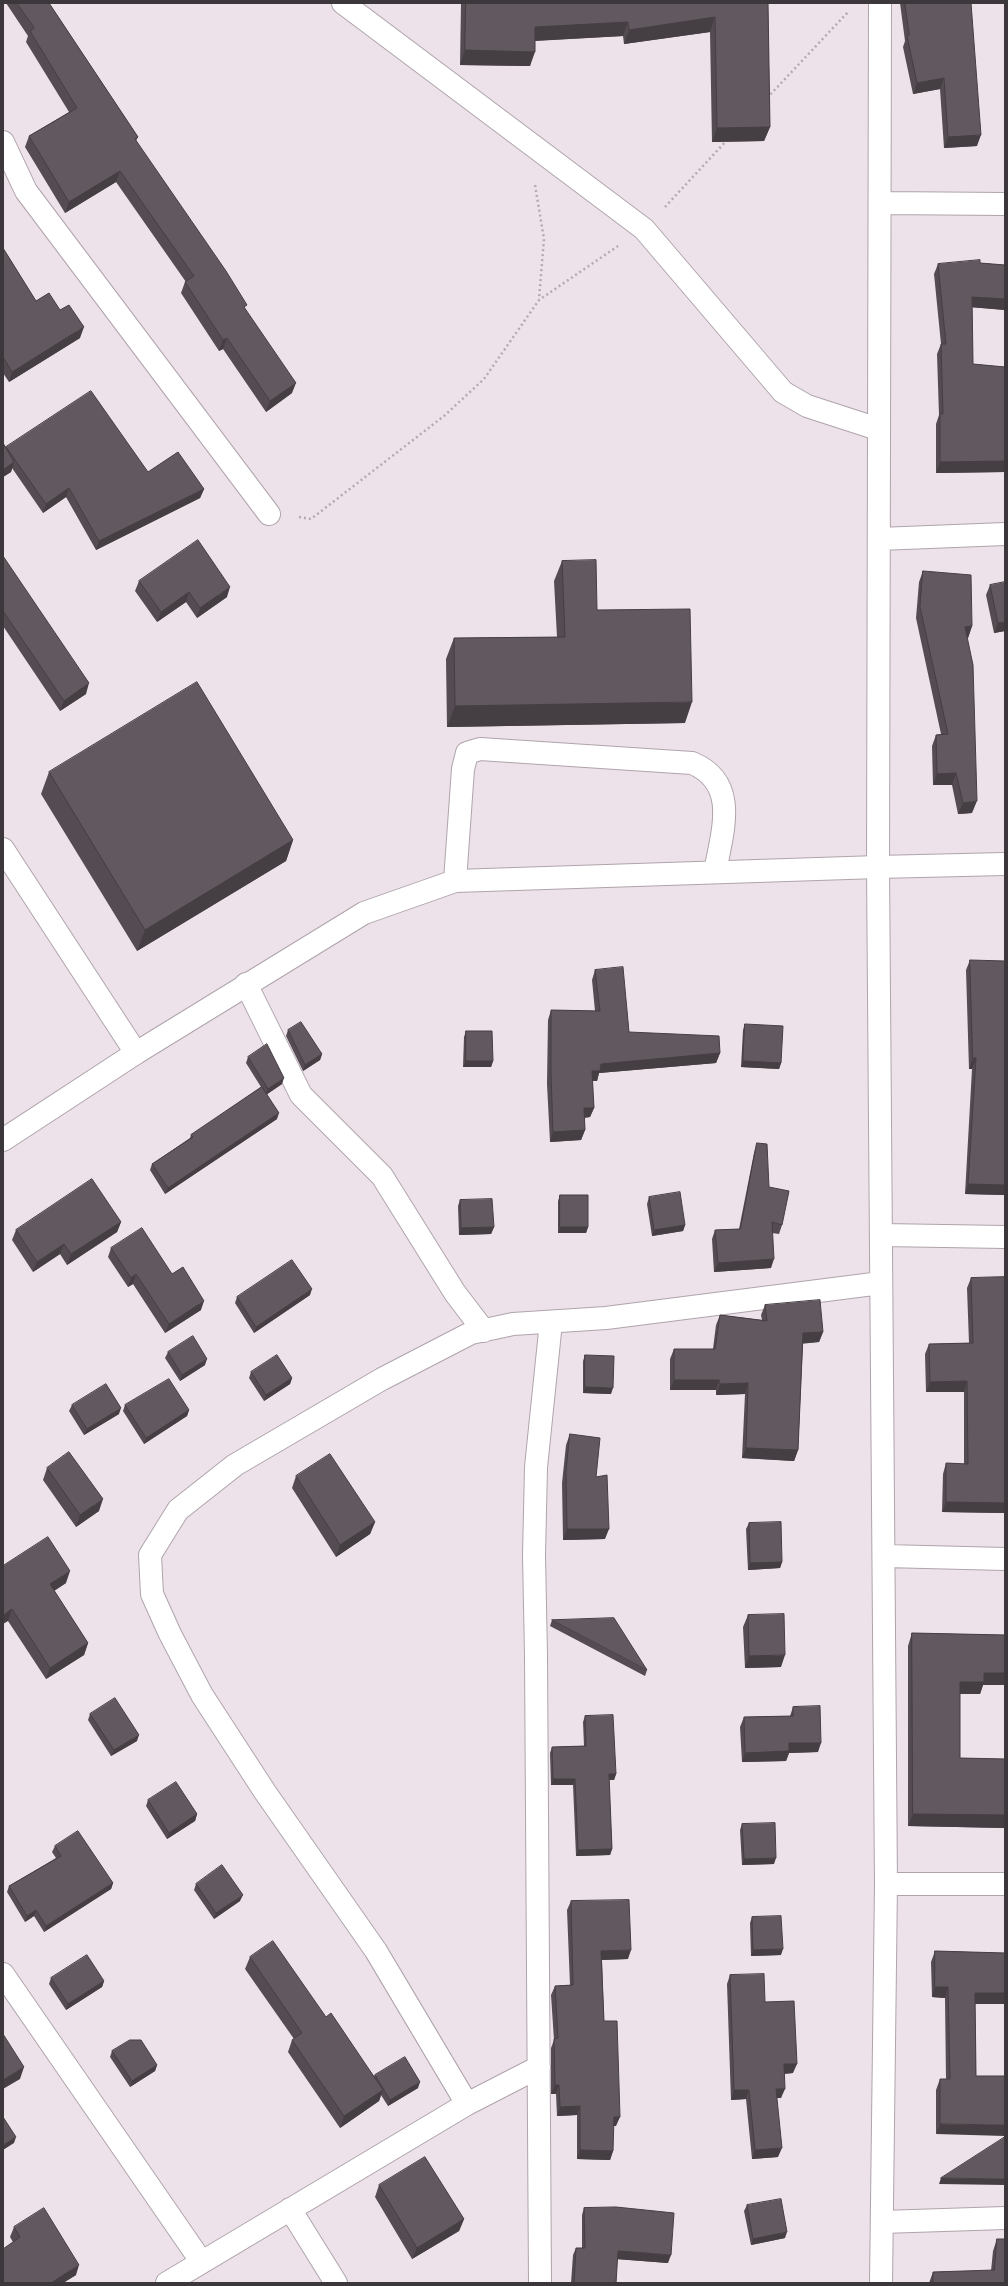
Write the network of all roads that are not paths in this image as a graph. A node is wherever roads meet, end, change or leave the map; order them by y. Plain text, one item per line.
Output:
1 (343, 3) edge
2 (880, 3) edge
3 (3, 142) edge
4 (881, 203) junction
5 (1005, 204) edge
6 (878, 429) junction
7 (269, 514) road end
8 (1005, 534) edge
9 (879, 539) junction
10 (4, 852) edge
11 (1005, 864) edge
12 (878, 867) junction
13 (715, 872) junction
14 (455, 881) junction
15 (246, 984) junction
16 (136, 1053) junction
17 (3, 1140) edge
18 (882, 1235) junction
19 (1005, 1237) edge
20 (882, 1283) junction
21 (551, 1322) junction
22 (484, 1331) junction
23 (885, 1556) junction
24 (1005, 1559) edge
25 (886, 1884) junction
26 (1005, 1884) edge
27 (3, 1974) edge
28 (539, 2067) junction
29 (466, 2104) junction
30 (290, 2209) junction
31 (1005, 2218) edge
32 (882, 2222) junction
33 (201, 2261) junction
34 (167, 2283) edge
35 (336, 2283) edge
36 (540, 2283) edge
37 (881, 2283) edge

1 - 6 street
2 - 4 street
3 - 7 street
4 - 5 street
4 - 6 street
6 - 9 street
8 - 9 street
9 - 12 street
10 - 16 street
11 - 12 street
12 - 13 street
12 - 18 street
13 - 14 street
13 - 14 street
14 - 15 street
15 - 16 street
15 - 22 street
16 - 17 street
18 - 19 street
18 - 20 street
20 - 21 street
20 - 23 street
21 - 22 street
21 - 28 street
22 - 29 street
23 - 24 street
23 - 25 street
25 - 26 street
25 - 32 street
27 - 33 street
28 - 29 street
28 - 36 street
29 - 30 street
30 - 33 street
30 - 35 street
31 - 32 street
32 - 37 street
33 - 34 street

